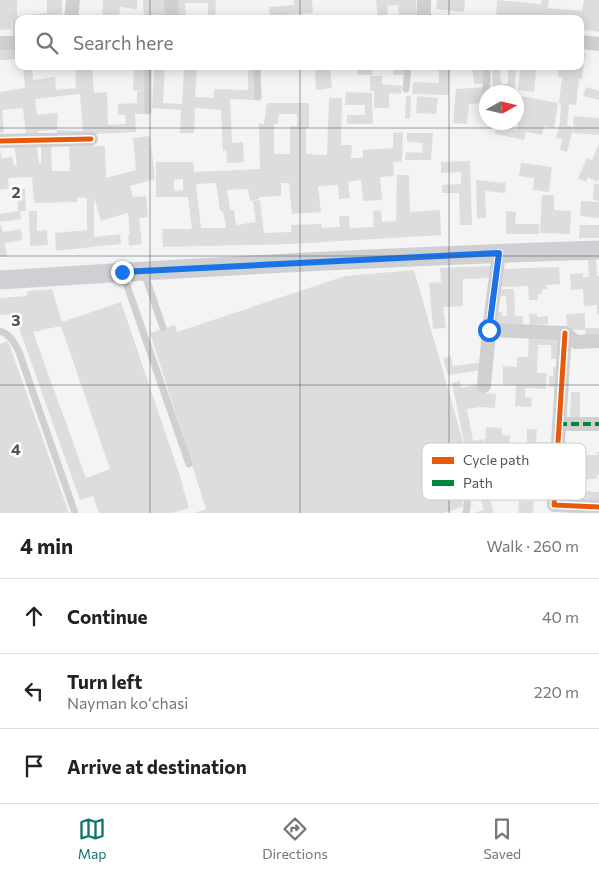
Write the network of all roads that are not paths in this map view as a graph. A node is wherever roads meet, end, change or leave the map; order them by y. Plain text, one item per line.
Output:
1 (73, 0) edge
2 (171, 0) edge
3 (424, 0) edge
4 (71, 15) edge
5 (172, 15) edge
6 (424, 15) edge
7 (15, 42) edge
8 (584, 42) edge
9 (0, 43) edge
10 (599, 44) edge
11 (148, 70) edge
12 (257, 70) edge
13 (408, 70) edge
14 (487, 70) edge
15 (486, 85) edge
16 (406, 89) dead end
17 (258, 97) dead end
18 (148, 110) dead end
19 (91, 139) dead end
20 (0, 141) edge
21 (599, 250) edge
22 (499, 253) junction
23 (144, 270) junction
24 (122, 272) junction
25 (0, 280) edge
26 (163, 328) dead end
27 (489, 330) junction
28 (0, 331) edge
29 (565, 332) junction
30 (599, 342) edge
31 (484, 386) dead end
32 (559, 424) junction
33 (599, 424) edge
34 (558, 443) edge
35 (189, 464) dead end
36 (468, 500) edge
37 (554, 500) edge
38 (596, 509) edge
39 (76, 513) edge
40 (466, 513) edge

1 - 4 street
2 - 5 street
3 - 6 street
7 - 9 street
8 - 10 street
11 - 18 lane
12 - 17 lane
13 - 16 lane
14 - 15 lane
19 - 20 street
21 - 22 main road
22 - 23 main road
22 - 27 street
23 - 24 main road
23 - 26 lane
24 - 25 main road
24 - 35 lane
27 - 29 street
27 - 31 street
28 - 39 lane
29 - 30 street
29 - 32 street
32 - 33 street
32 - 34 street
36 - 40 lane
37 - 38 street

